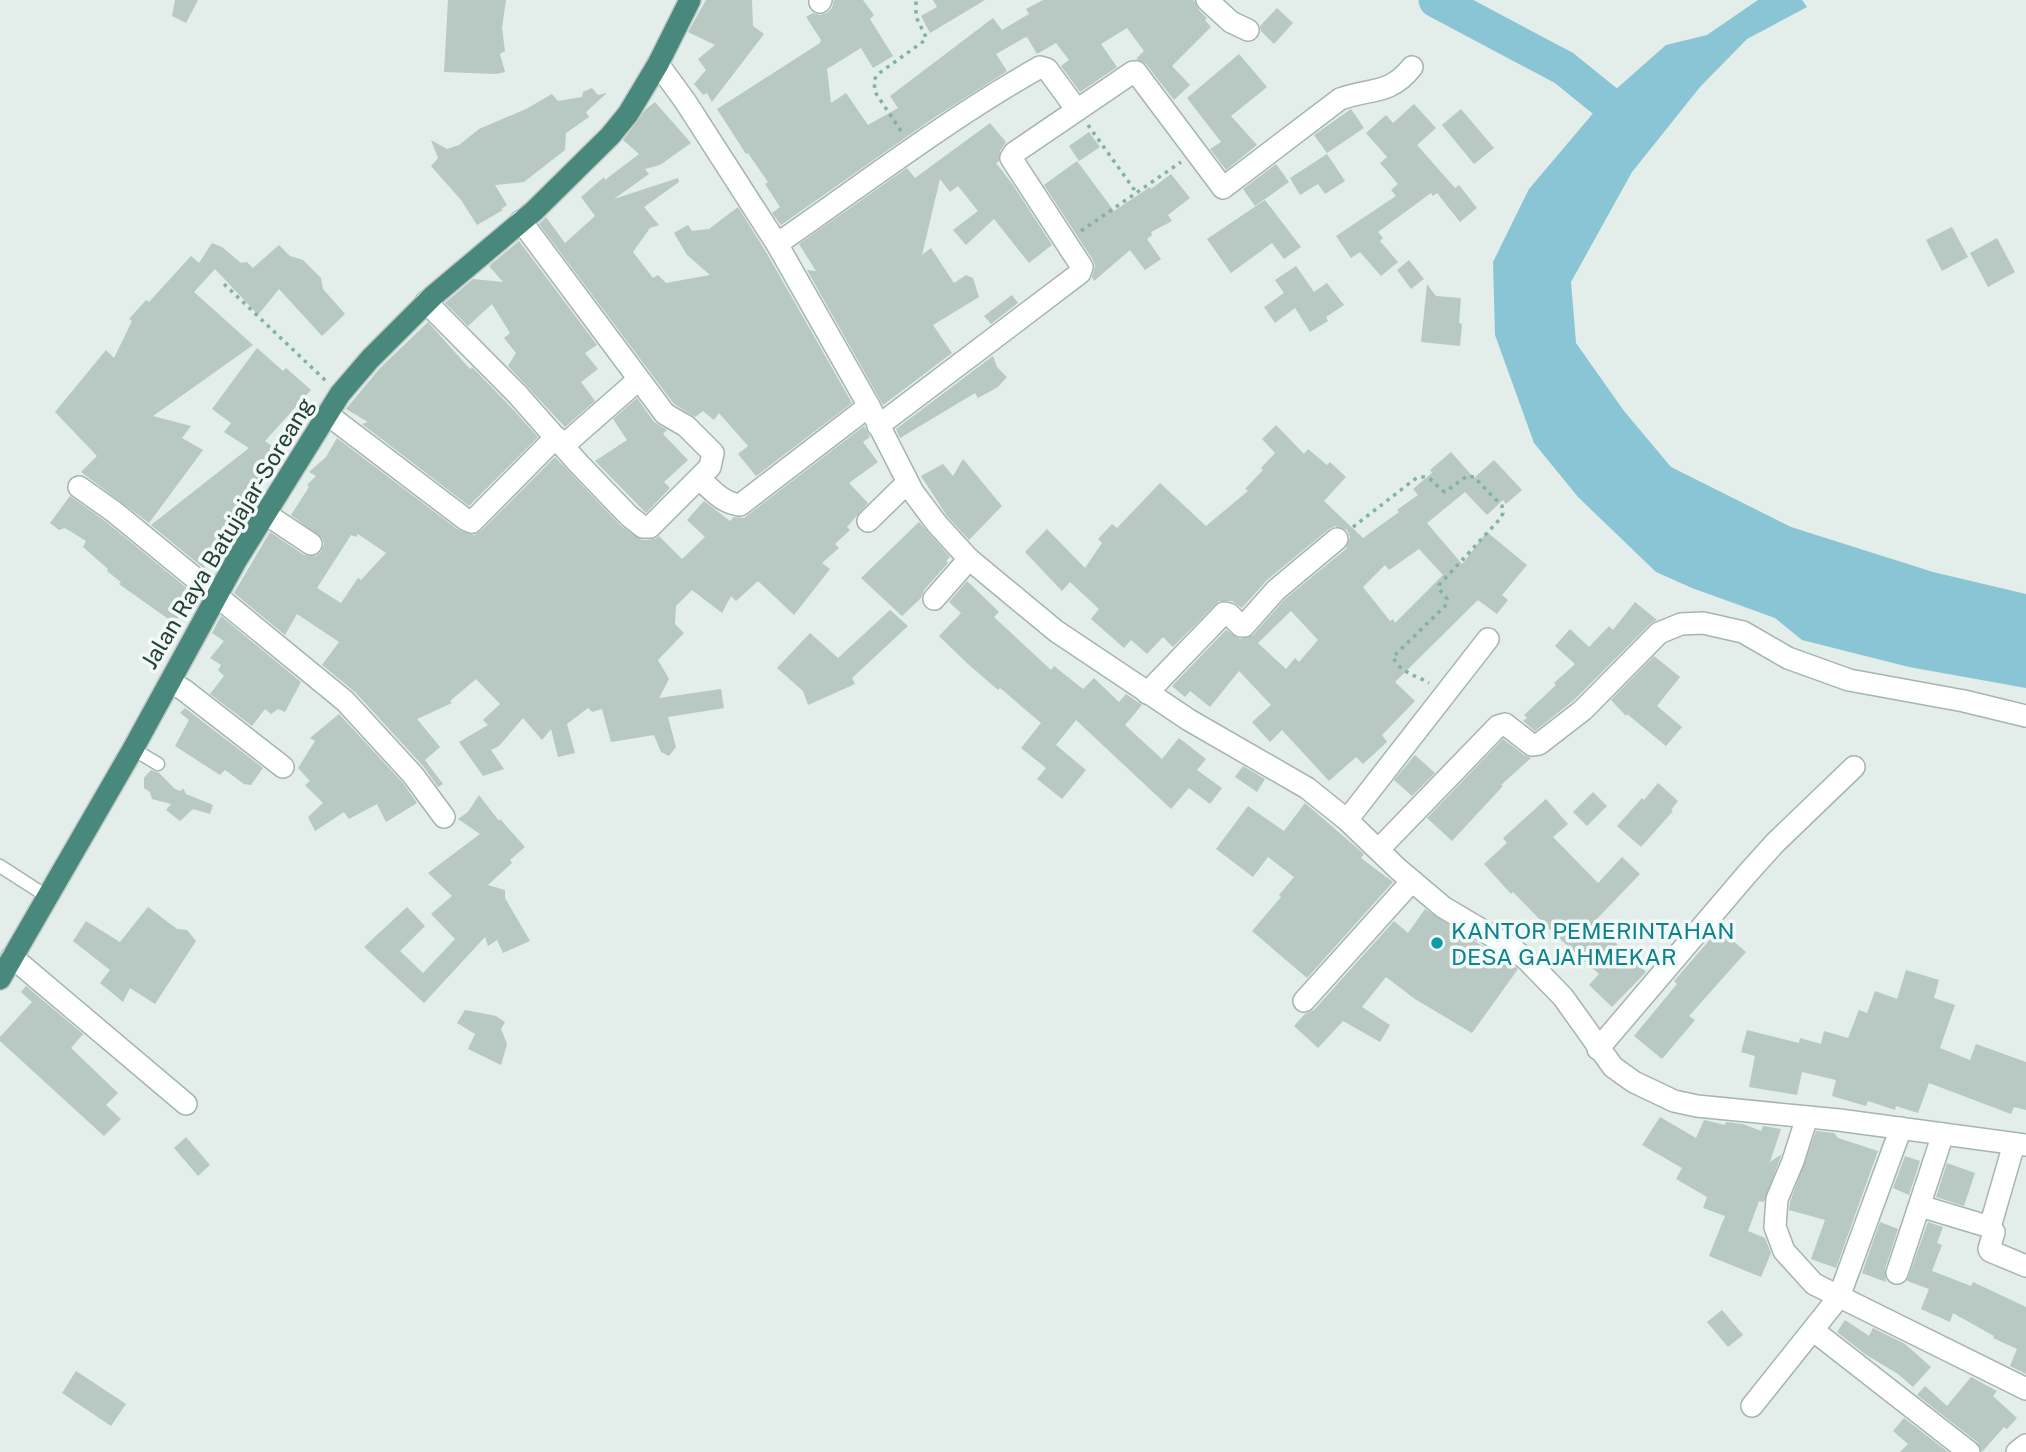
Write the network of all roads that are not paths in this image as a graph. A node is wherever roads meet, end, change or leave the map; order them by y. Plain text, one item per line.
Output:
1 (1207, 0) edge
2 (684, 2) edge
3 (1248, 30) dead end
4 (658, 64) junction
5 (1412, 67) dead end
6 (1077, 110) junction
7 (521, 221) junction
8 (777, 244) junction
9 (426, 302) junction
10 (638, 380) junction
11 (327, 414) junction
12 (874, 416) junction
13 (560, 442) junction
14 (700, 479) junction
15 (907, 483) junction
16 (79, 487) dead end
17 (266, 514) junction
18 (868, 521) dead end
19 (1337, 539) road end
20 (312, 544) dead end
21 (969, 559) junction
22 (216, 596) junction
23 (934, 599) dead end
24 (1488, 639) dead end
25 (170, 682) junction
26 (1147, 693) junction
27 (2026, 716) edge
28 (133, 749) junction
29 (158, 764) dead end
30 (283, 767) dead end
31 (1854, 767) dead end
32 (444, 817) dead end
33 (1348, 820) junction
34 (1379, 849) junction
35 (0, 866) edge
36 (1412, 881) junction
37 (48, 897) junction
38 (12, 957) junction
39 (0, 979) edge
40 (1304, 1001) dead end
41 (1598, 1049) junction
42 (186, 1104) dead end
43 (1807, 1117) junction
44 (1901, 1128) junction
45 (1943, 1134) junction
46 (2020, 1144) edge
47 (1920, 1206) junction
48 (1990, 1227) junction
49 (2026, 1266) edge
50 (1897, 1273) dead end
51 (1839, 1297) junction
52 (1814, 1331) junction
53 (2026, 1389) edge
54 (1752, 1406) dead end
55 (2026, 1445) edge
56 (1969, 1452) edge
57 (2017, 1452) edge

1 - 3 street
2 - 4 highway, Jalan Raya Batujajar-Soreang
4 - 7 highway, Jalan Raya Batujajar-Soreang
4 - 8 street
5 - 6 street
6 - 8 street
6 - 12 street
7 - 9 highway, Jalan Raya Batujajar-Soreang
7 - 10 street
8 - 12 street
9 - 11 highway, Jalan Raya Batujajar-Soreang
9 - 13 street
10 - 13 street
10 - 14 street
11 - 13 street
11 - 17 highway, Jalan Raya Batujajar-Soreang
12 - 14 street
12 - 15 street
13 - 14 street
15 - 18 street
15 - 21 street
16 - 22 street
17 - 20 street
17 - 22 highway, Jalan Raya Batujajar-Soreang
19 - 26 street
21 - 23 street
21 - 26 street
22 - 25 highway, Jalan Raya Batujajar-Soreang
22 - 32 street
24 - 33 street
25 - 28 highway, Jalan Raya Batujajar-Soreang
25 - 30 street
26 - 33 street
27 - 34 street
28 - 29 lane
28 - 37 highway, Jalan Raya Batujajar-Soreang
31 - 41 street
33 - 34 street
34 - 36 street
35 - 37 lane
36 - 40 street
36 - 41 street
37 - 38 highway, Jalan Raya Batujajar-Soreang
38 - 39 highway, Jalan Raya Batujajar-Soreang
38 - 42 street
41 - 43 street
43 - 44 street
43 - 51 street
44 - 45 street
44 - 51 street
45 - 46 street
45 - 47 street
46 - 48 street
47 - 48 street
47 - 50 street
48 - 49 street
51 - 52 street
51 - 53 street
52 - 54 street
52 - 56 street
55 - 57 street

